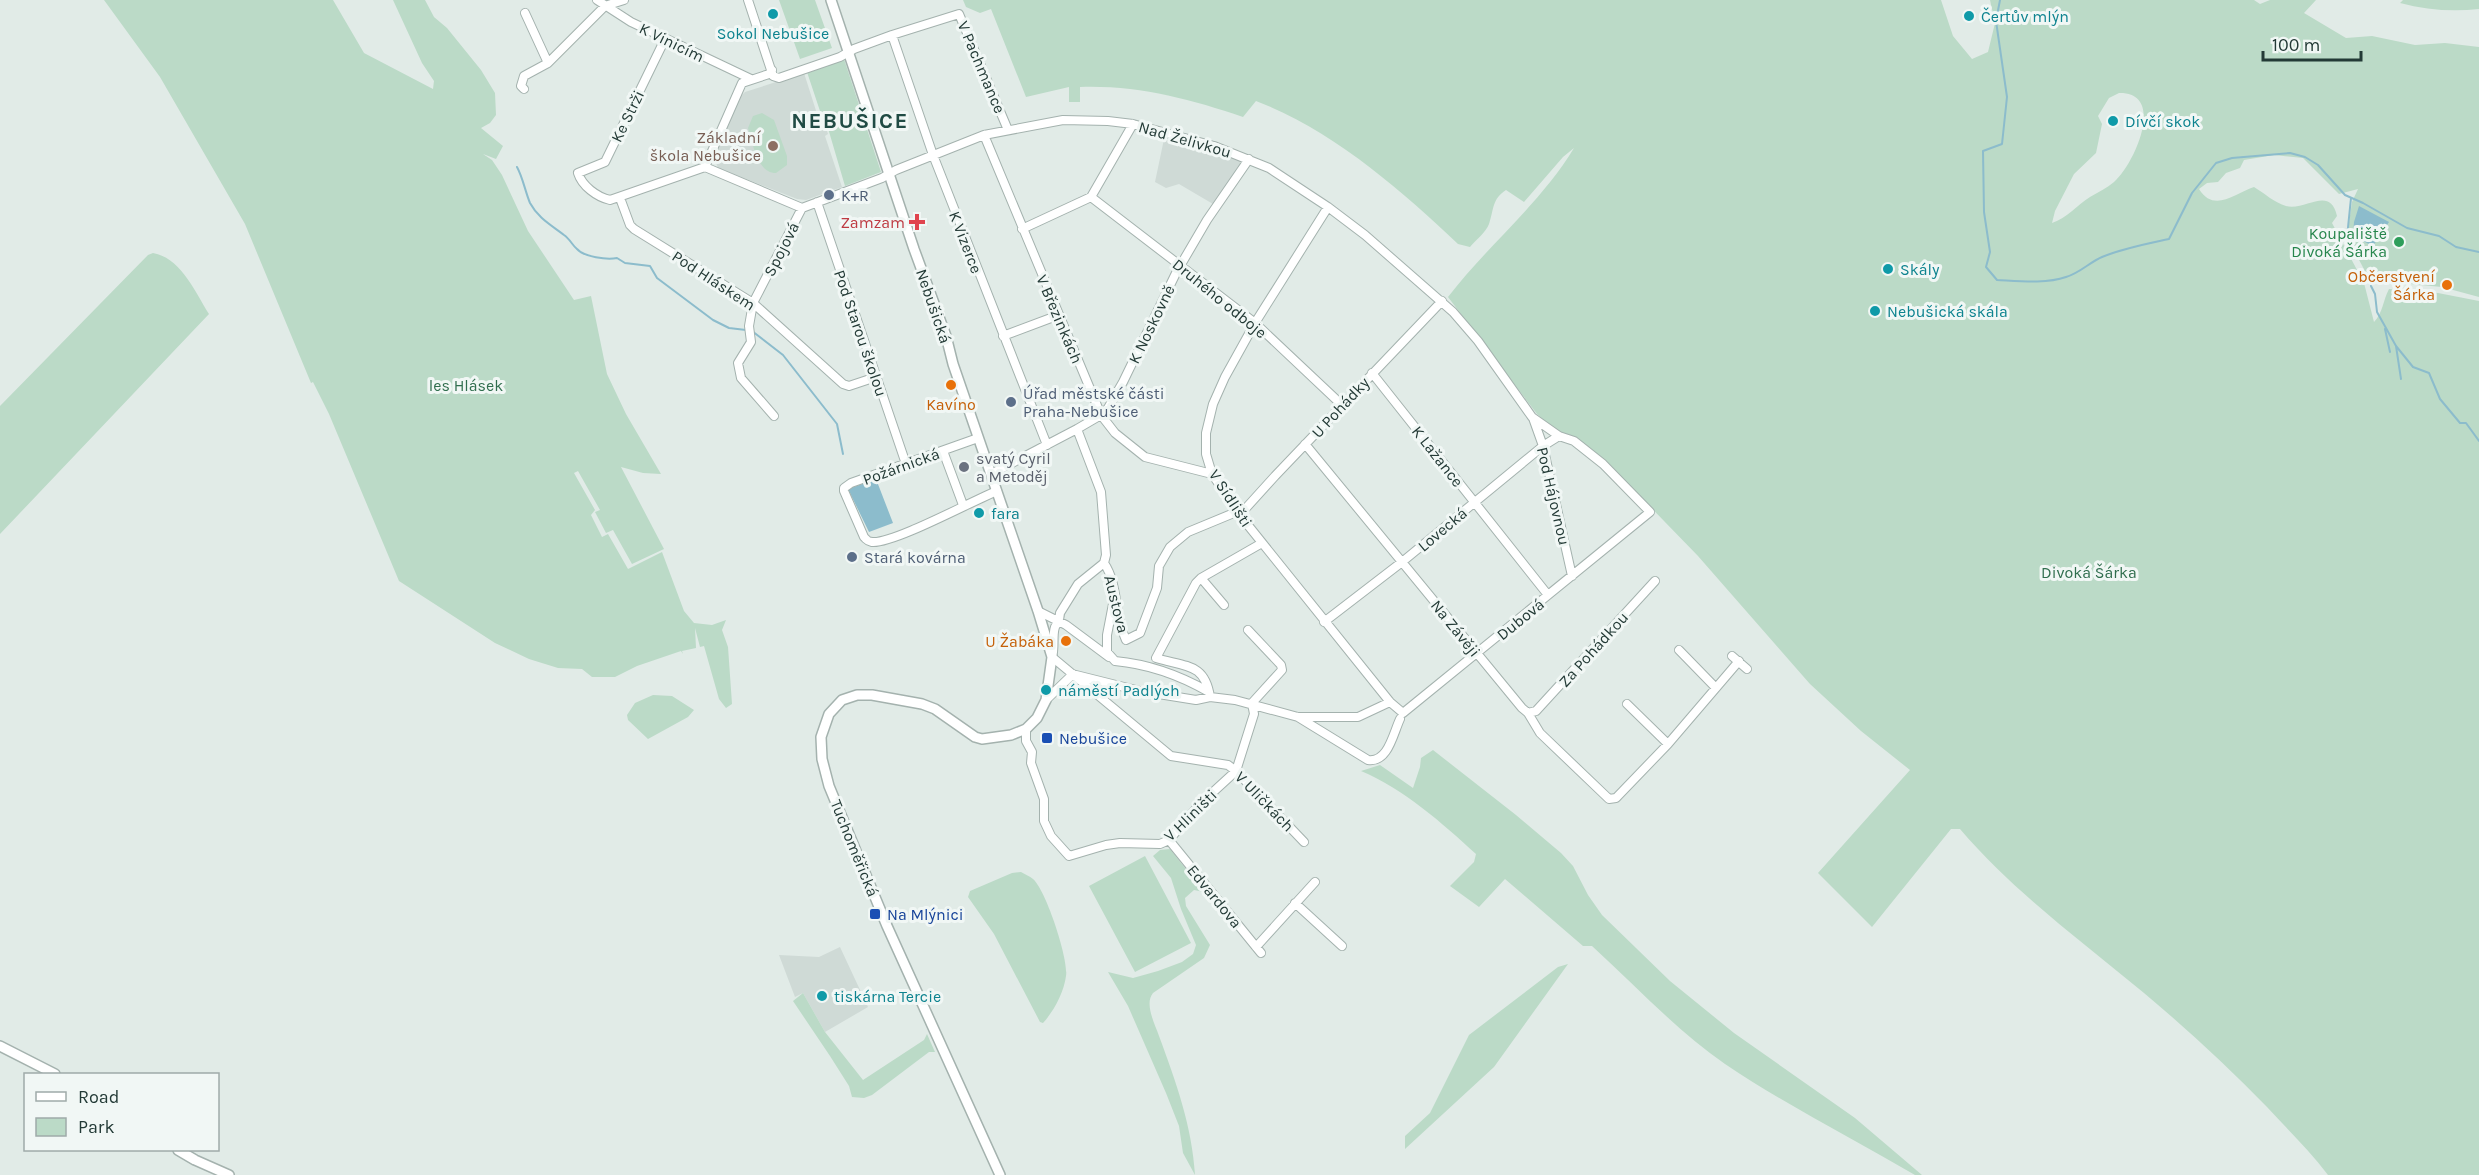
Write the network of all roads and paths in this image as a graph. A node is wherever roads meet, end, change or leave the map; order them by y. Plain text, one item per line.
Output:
1 (597, 0) edge
2 (624, 0) edge
3 (748, 0) edge
4 (831, 0) edge
5 (605, 6) junction
6 (525, 13) dead end
7 (892, 35) junction
8 (665, 39) junction
9 (848, 52) junction
10 (548, 63) junction
11 (772, 70) junction
12 (751, 80) junction
13 (524, 89) dead end
14 (1133, 124) junction
15 (1008, 130) junction
16 (984, 135) junction
17 (933, 155) junction
18 (1249, 159) junction
19 (705, 167) junction
20 (889, 174) junction
21 (1091, 197) junction
22 (620, 198) junction
23 (817, 202) junction
24 (1328, 207) junction
25 (802, 208) junction
26 (1022, 229) junction
27 (1180, 266) junction
28 (1442, 301) junction
29 (753, 303) junction
30 (1059, 315) junction
31 (1255, 323) junction
32 (1003, 336) junction
33 (1372, 372) junction
34 (876, 377) junction
35 (1343, 406) junction
36 (1101, 415) junction
37 (774, 416) dead end
38 (1532, 417) junction
39 (1077, 429) junction
40 (1559, 436) junction
41 (978, 438) junction
42 (1305, 444) junction
43 (1047, 445) junction
44 (1543, 446) junction
45 (943, 451) junction
46 (906, 464) junction
47 (991, 474) junction
48 (1212, 474) junction
49 (997, 491) junction
50 (1474, 501) junction
51 (963, 505) junction
52 (1239, 512) junction
53 (1650, 512) joint
54 (1262, 543) junction
55 (1402, 562) junction
56 (1104, 563) junction
57 (1572, 576) junction
58 (1201, 578) junction
59 (1655, 581) dead end
60 (1548, 595) junction
61 (1114, 600) junction
62 (1224, 605) dead end
63 (1038, 611) junction
64 (1058, 622) junction
65 (1324, 622) junction
66 (1248, 630) dead end
67 (1678, 650) dead end
68 (1477, 654) junction
69 (1052, 657) junction
70 (1115, 661) junction
71 (1747, 669) dead end
72 (1074, 674) junction
73 (1716, 688) junction
74 (1210, 695) junction
75 (1046, 700) junction
76 (1390, 702) junction
77 (1252, 703) junction
78 (1626, 704) dead end
79 (1528, 712) junction
80 (1298, 717) junction
81 (1400, 719) dead end
82 (1026, 729) junction
83 (1668, 744) junction
84 (1236, 771) junction
85 (1169, 840) junction
86 (1304, 842) dead end
87 (1315, 882) dead end
88 (1295, 903) junction
89 (1342, 946) dead end
90 (0, 1046) edge
91 (53, 1073) edge
92 (181, 1151) edge
93 (229, 1175) edge
94 (1000, 1175) edge

1 - 5 street, K Vinicím
2 - 5 street
3 - 11 street
4 - 9 street, Nebušická
5 - 8 street, K Vinicím
5 - 10 street
6 - 10 street
7 - 9 street, V Pachmance
7 - 15 street, V Pachmance
7 - 17 street, K Vizerce
8 - 12 street, K Vinicím
8 - 22 street, Ke Strži
9 - 11 street, V Pachmance
9 - 20 street, Nebušická
10 - 13 street
11 - 12 street
12 - 19 street
14 - 15 street, Nad Želivkou
14 - 18 street, Nad Želivkou
14 - 21 street
15 - 16 street, Nad Želivkou
16 - 17 street, Nad Želivkou
16 - 26 street, V Březinkách
17 - 20 street, Nad Želivkou
17 - 32 street, K Vizerce
18 - 24 street, Nad Želivkou
18 - 27 street, K Noskovně
19 - 22 street
19 - 25 street
20 - 23 street, Nad Želivkou
20 - 41 street, Nebušická
21 - 26 street
21 - 27 street, Druhého odboje
22 - 29 street, Pod Hláskem
23 - 25 street, Nad Želivkou
23 - 34 street, Pod Starou školou
24 - 28 street, Nad Želivkou
24 - 31 street, V Sídlišti
25 - 29 street, Spojová
26 - 30 street, V Březinkách
27 - 31 street, Druhého odboje
27 - 36 street, K Noskovně
28 - 33 street, U Pohádky
28 - 38 street, Pod Hájovnou
29 - 34 street, Pod Hláskem
29 - 37 street, Spojová
30 - 32 street
30 - 36 street, V Březinkách
31 - 35 street, Druhého odboje
31 - 48 street, V Sídlišti
32 - 43 street, K Vizerce
33 - 35 street, U Pohádky
33 - 50 street, K Lažance
34 - 46 street, Pod Starou školou
35 - 42 street, U Pohádky
36 - 39 street, K Noskovně
36 - 48 street, V Březinkách
38 - 40 street, Pod Hájovnou
38 - 44 street, Pod Hájovnou
39 - 43 street, K Noskovně
39 - 56 street
40 - 44 street, Lovecká
40 - 53 street, Pod Hájovnou
41 - 45 street, Požárnická
41 - 47 street, Nebušická
42 - 52 street, U Pohádky
42 - 55 street, Na Závěji
43 - 47 street, K Noskovně
44 - 50 street, Lovecká
44 - 57 street, Pod Hájovnou
45 - 46 street, Požárnická
45 - 51 street
46 - 51 street, Požárnická
47 - 49 street, Nebušická
48 - 52 street, V Sídlišti
49 - 51 street
49 - 63 street, Nebušická
50 - 55 street, Lovecká
50 - 60 street, K Lažance
52 - 54 street, V Sídlišti
52 - 61 street, Austova
53 - 57 street, Dubová
54 - 58 street
54 - 65 street, V Sídlišti
55 - 65 street, Lovecká
55 - 68 street, Na Závěji
56 - 61 street, Austova
56 - 64 street
57 - 60 street, Dubová
58 - 62 street
58 - 74 street
59 - 79 street, Za Pohádkou
60 - 68 street, Dubová
61 - 70 street
63 - 64 street
63 - 69 street
64 - 69 street
64 - 70 street
65 - 76 street, V Sídlišti
66 - 77 street
67 - 73 street
68 - 76 street, Dubová
68 - 79 street, Na Závěji
69 - 72 street
69 - 75 street
70 - 74 street
71 - 73 street
72 - 74 street
72 - 75 street
72 - 84 street, V Uličkách
73 - 83 street
74 - 77 street
75 - 82 street
76 - 80 street
77 - 80 street
77 - 84 street, V Hliništi
78 - 83 street
79 - 83 street, Na Závěji
80 - 81 street
82 - 85 street, V Hliništi
82 - 94 street, Tuchoměřická
84 - 85 street, V Hliništi
84 - 86 street, V Uličkách
85 - 88 street, Edvardova
87 - 88 street
88 - 89 street
90 - 91 street
92 - 93 street

